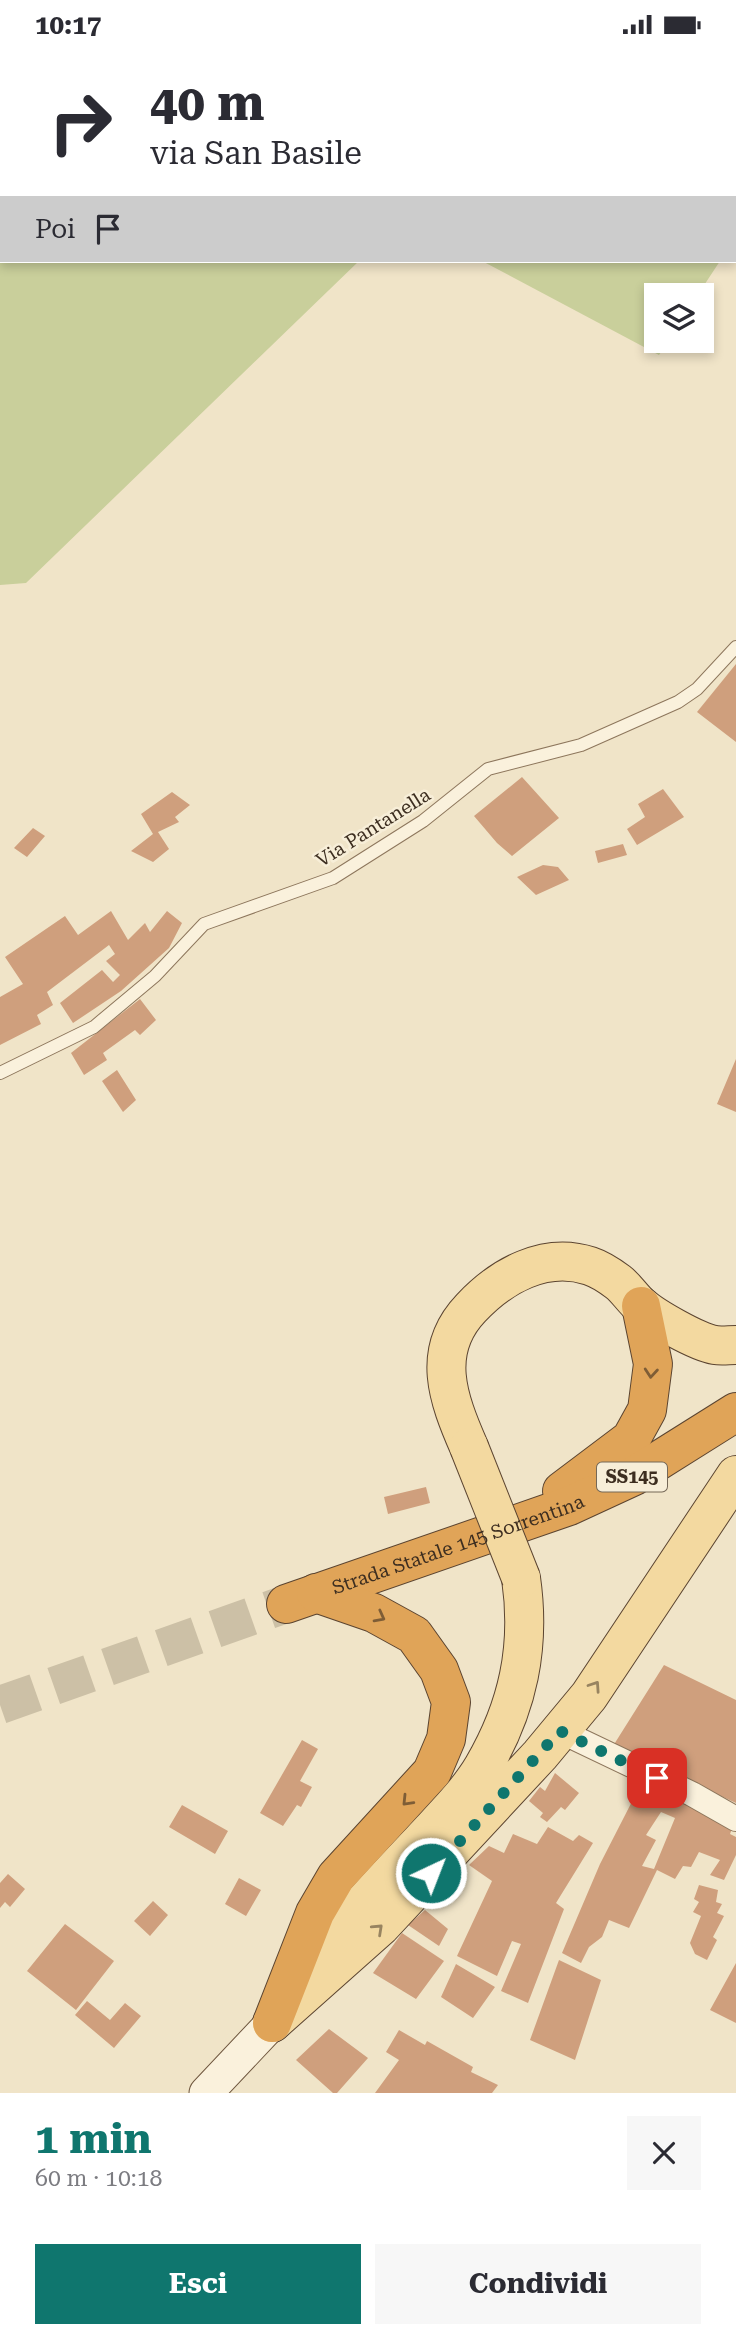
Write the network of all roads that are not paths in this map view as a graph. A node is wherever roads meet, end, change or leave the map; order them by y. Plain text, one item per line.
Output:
1 (736, 647) edge
2 (0, 1073) edge
3 (641, 1306) junction
4 (736, 1345) edge
5 (736, 1412) edge
6 (736, 1475) edge
7 (518, 1523) junction
8 (560, 1731) junction
9 (736, 1819) edge
10 (272, 2023) junction
11 (205, 2093) edge

1 - 2 lane, Via Pantanella
3 - 4 main road
3 -> 7 highway
3 - 10 main road, bridge
5 - 7 highway, Strada Statale 145 Sorrentina / SS145
8 -> 6 main road
7 -> 10 highway, Strada Statale 145 Sorrentina / SS145
8 - 9 street
10 -> 8 main road
10 - 11 main road

